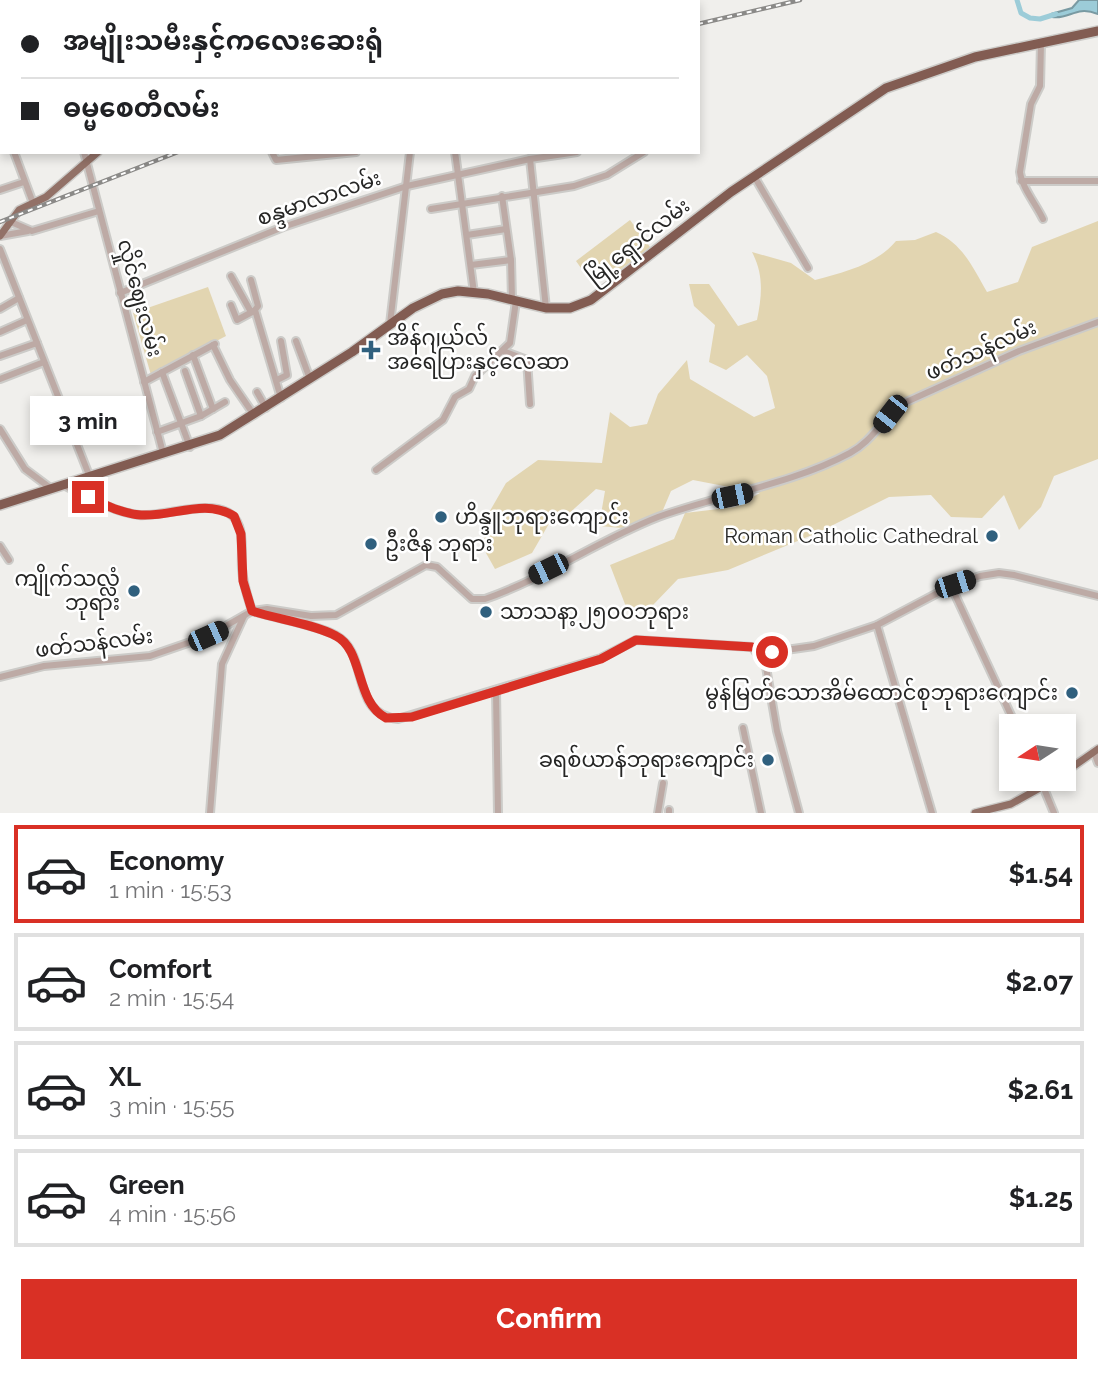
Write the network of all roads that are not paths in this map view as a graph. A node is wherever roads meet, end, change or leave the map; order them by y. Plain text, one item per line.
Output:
1 (1098, 31) edge
2 (1041, 43) junction
3 (15, 154) edge
4 (85, 154) edge
5 (96, 154) edge
6 (273, 154) edge
7 (336, 154) edge
8 (410, 154) edge
9 (455, 154) edge
10 (564, 154) edge
11 (641, 154) edge
12 (530, 159) junction
13 (87, 163) junction
14 (458, 174) junction
15 (754, 176) junction
16 (1021, 181) junction
17 (1098, 181) edge
18 (24, 182) junction
19 (407, 186) junction
20 (0, 190) edge
21 (533, 192) junction
22 (502, 196) junction
23 (463, 202) junction
24 (33, 203) junction
25 (431, 209) dead end
26 (99, 211) junction
27 (1043, 219) dead end
28 (11, 222) junction
29 (506, 229) junction
30 (28, 231) junction
31 (467, 235) junction
32 (0, 236) edge
33 (0, 249) edge
34 (511, 260) junction
35 (471, 265) junction
36 (808, 268) dead end
37 (231, 276) dead end
38 (251, 280) dead end
39 (120, 293) junction
40 (474, 293) junction
41 (19, 298) junction
42 (514, 301) junction
43 (232, 306) dead end
44 (546, 308) junction
45 (0, 309) edge
46 (253, 311) junction
47 (27, 320) junction
48 (1098, 322) edge
49 (390, 324) junction
50 (0, 331) edge
51 (281, 341) dead end
52 (296, 341) dead end
53 (37, 343) junction
54 (503, 351) junction
55 (193, 355) junction
56 (0, 356) edge
57 (302, 356) junction
58 (44, 362) junction
59 (287, 363) junction
60 (185, 371) dead end
61 (162, 372) junction
62 (0, 379) edge
63 (310, 379) junction
64 (277, 380) junction
65 (144, 382) junction
66 (257, 392) dead end
67 (281, 398) junction
68 (225, 402) dead end
69 (530, 404) dead end
70 (266, 408) junction
71 (214, 409) junction
72 (254, 415) junction
73 (201, 416) junction
74 (181, 424) junction
75 (0, 429) edge
76 (157, 432) junction
77 (190, 447) junction
78 (163, 453) junction
79 (376, 470) dead end
80 (89, 475) junction
81 (61, 484) junction
82 (49, 487) junction
83 (0, 505) edge
84 (0, 546) edge
85 (9, 560) dead end
86 (951, 586) junction
87 (1098, 596) edge
88 (252, 611) junction
89 (244, 616) junction
90 (877, 625) junction
91 (752, 647) junction
92 (772, 652) junction
93 (766, 667) junction
94 (0, 677) edge
95 (496, 691) junction
96 (1010, 714) edge
97 (743, 728) dead end
98 (1096, 750) edge
99 (1098, 763) edge
100 (1076, 764) edge
101 (663, 783) dead end
102 (1038, 791) edge
103 (1045, 791) edge
104 (210, 813) edge
105 (498, 813) edge
106 (658, 813) edge
107 (761, 813) edge
108 (799, 813) edge
109 (932, 813) edge
110 (975, 813) edge
111 (1054, 813) edge

1 - 2 highway, မြို့ရှောင်လမ်း
2 - 15 highway, မြို့ရှောင်လမ်း
2 - 16 street
3 - 18 street
4 - 13 street, လှိုင်ဈေးလမ်း
5 - 13 main road
6 - 7 street
8 - 19 street
9 - 14 street
10 - 12 street, စန္ဒမာလာလမ်း
11 - 21 street
12 - 14 street, စန္ဒမာလာလမ်း
12 - 21 street
13 - 24 main road
13 - 26 street, လှိုင်ဈေးလမ်း
14 - 19 street, စန္ဒမာလာလမ်း
14 - 23 street
15 - 36 street
15 - 44 highway, မြို့ရှောင်လမ်း
16 - 17 street
16 - 27 street
18 - 20 street
18 - 24 street
19 - 39 street, စန္ဒမာလာလမ်း
19 - 49 street
21 - 22 street
21 - 44 street
22 - 23 street
22 - 29 street
23 - 25 street
23 - 31 street
24 - 28 main road
26 - 30 street
26 - 39 street, လှိုင်ဈေးလမ်း
28 - 30 street
28 - 32 main road
29 - 31 street
29 - 34 street
30 - 32 street
31 - 35 street
33 - 41 street
34 - 35 street
34 - 42 street
35 - 40 street
37 - 46 street
38 - 46 street
39 - 65 street, လှိုင်ဈေးလမ်း
40 - 42 highway, မြို့ရှောင်လမ်း
40 - 49 highway, မြို့ရှောင်လမ်း
41 - 45 street
41 - 47 street
42 - 44 highway, မြို့ရှောင်လမ်း
42 - 54 street
43 - 46 street
46 - 64 street
47 - 50 street
47 - 53 street
48 - 88 street, ဖတ်သန်လမ်း
49 - 63 highway, မြို့ရှောင်လမ်း
51 - 59 street
52 - 57 street
53 - 56 street
53 - 58 street
54 - 69 street
54 - 79 street
55 - 61 street
55 - 71 street
55 - 72 street
57 - 59 street
57 - 63 street
58 - 62 street
58 - 80 street
59 - 64 street
60 - 73 street
61 - 65 street
61 - 74 street
63 - 67 highway, မြို့ရှောင်လမ်း
64 - 67 street
65 - 76 street, လှိုင်ဈေးလမ်း
66 - 70 street
67 - 70 highway, မြို့ရှောင်လမ်း
68 - 71 street
70 - 72 highway, မြို့ရှောင်လမ်း
71 - 73 street
72 - 77 highway, မြို့ရှောင်လမ်း
73 - 74 street
74 - 76 street
74 - 77 street
75 - 82 street
76 - 78 street, လှိုင်ဈေးလမ်း
77 - 78 highway, မြို့ရှောင်လမ်း
78 - 80 highway, မြို့ရှောင်လမ်း
80 - 81 highway, မြို့ရှောင်လမ်း
81 - 82 highway, မြို့ရှောင်လမ်း
81 - 88 street
82 - 83 highway, မြို့ရှောင်လမ်း
84 - 85 street
86 - 87 street
86 - 90 street
86 - 96 street
88 - 89 street, ဖတ်သန်လမ်း
88 - 95 street
89 - 94 street, ဖတ်သန်လမ်း
89 - 104 street
90 - 92 street
90 - 109 street
91 - 92 street
91 - 93 street
91 - 95 street
92 - 93 street
93 - 108 street
95 - 105 street
97 - 107 street
98 - 99 street
98 - 100 main road
101 - 106 street
102 - 110 main road
103 - 111 street

